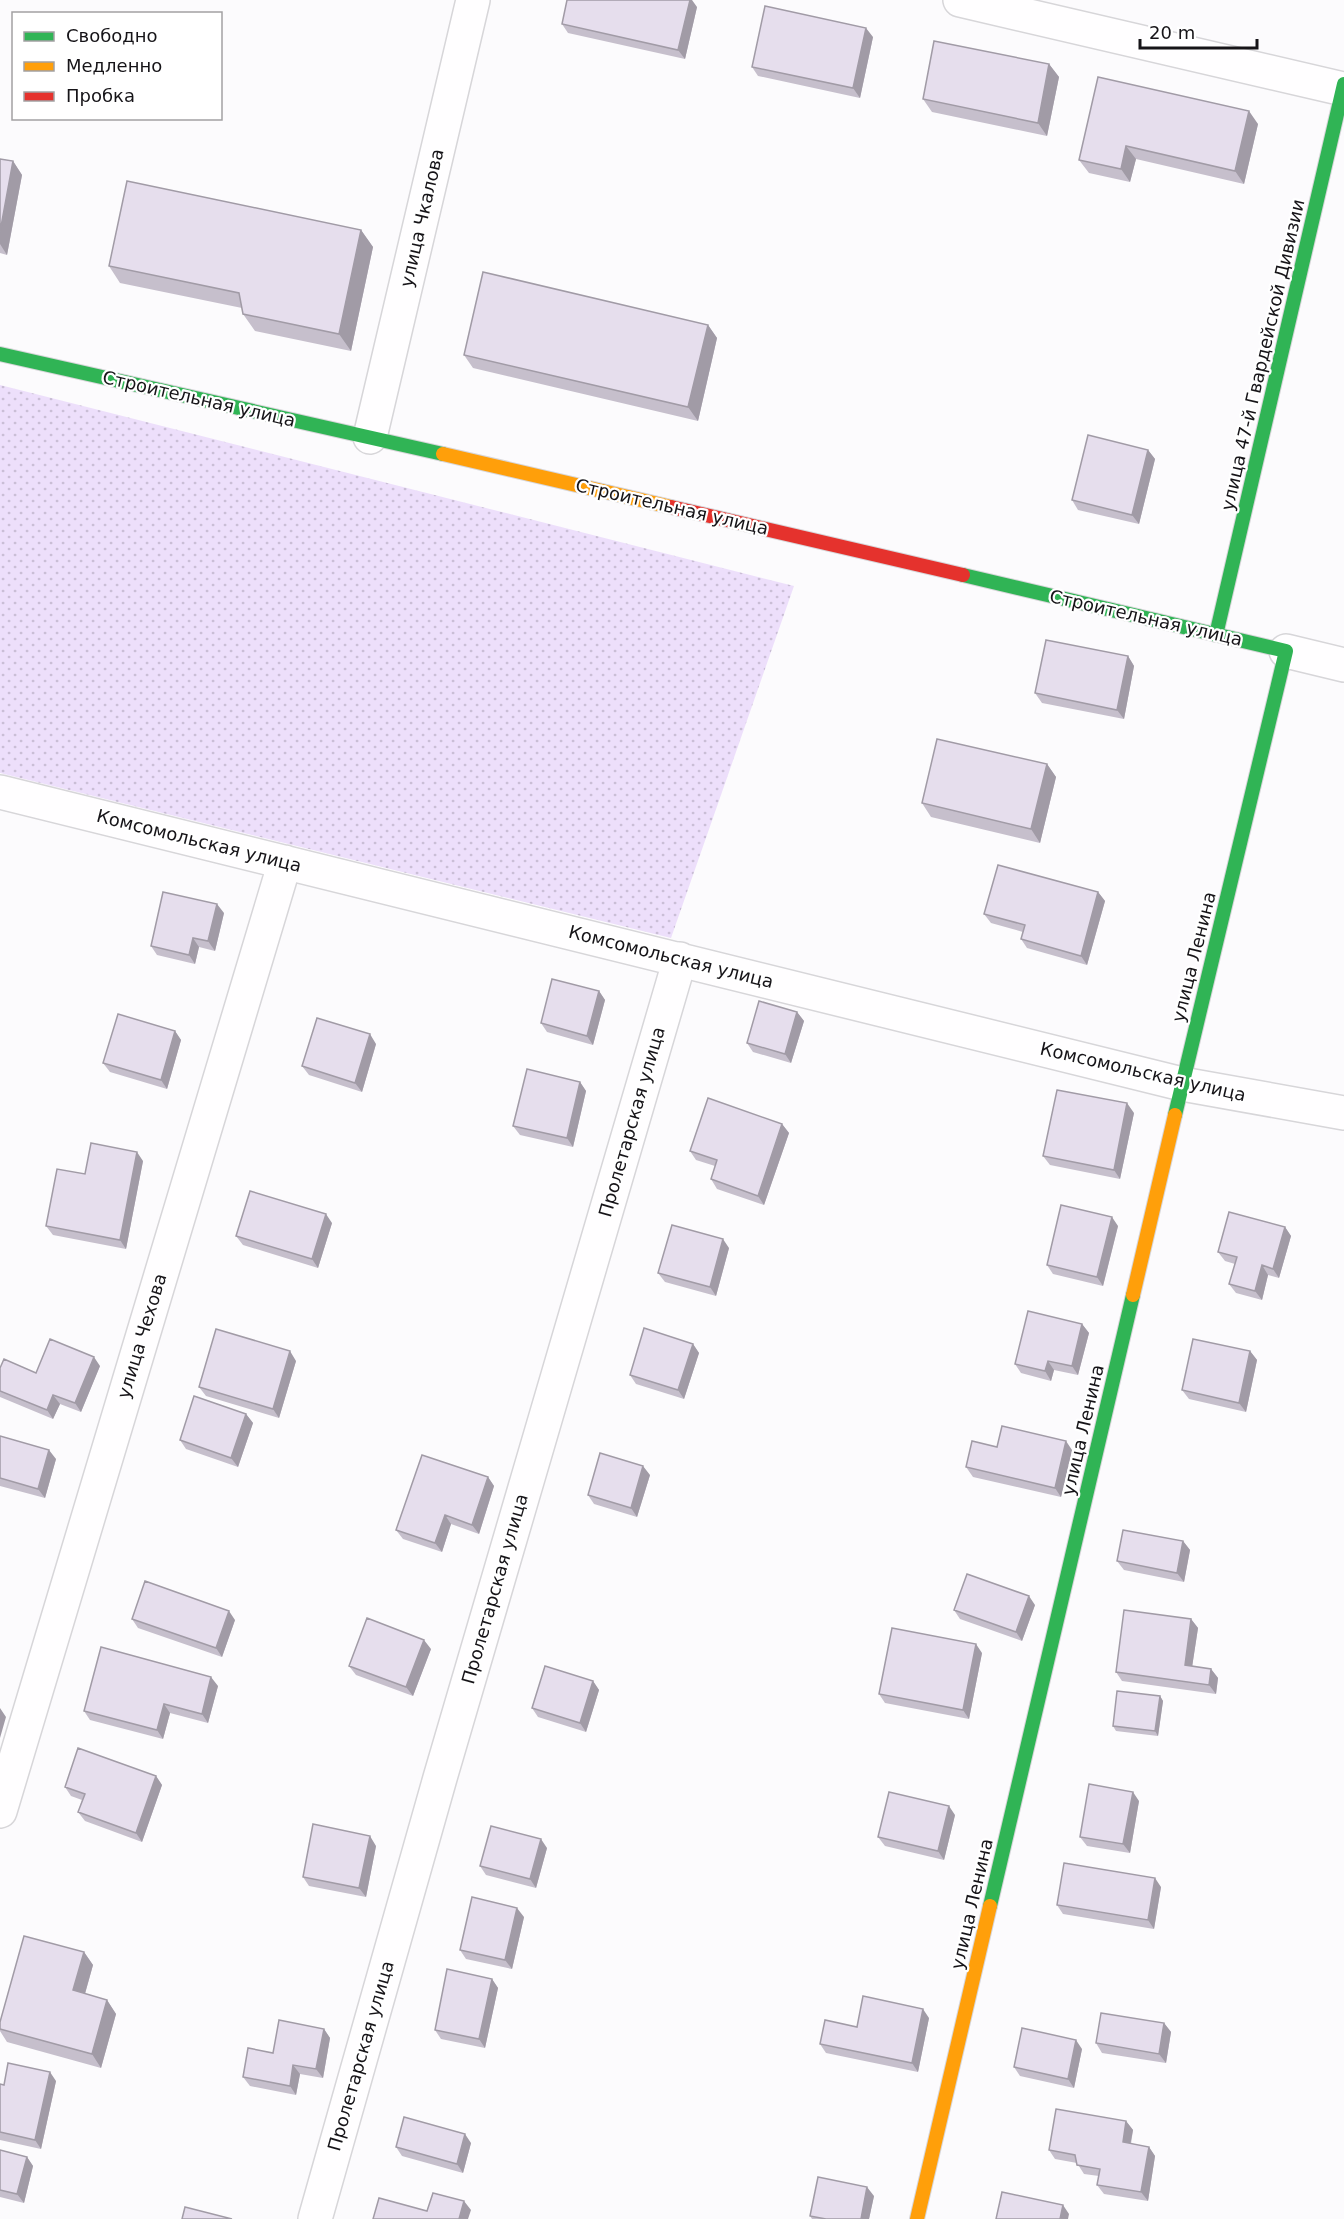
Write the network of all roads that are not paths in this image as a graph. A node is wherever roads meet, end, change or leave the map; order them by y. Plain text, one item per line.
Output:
1 (473, 0) edge
2 (960, 0) edge
3 (1344, 88) edge
4 (0, 354) edge
5 (370, 437) junction
6 (1216, 634) junction
7 (1286, 651) junction
8 (1344, 665) edge
9 (0, 792) edge
10 (285, 862) junction
11 (680, 959) junction
12 (1182, 1084) junction
13 (1344, 1113) edge
14 (0, 1810) edge
15 (315, 2219) edge
16 (917, 2219) edge

1 - 5 street, улица Чкалова
2 - 3 street
3 - 6 street, улица 47-й Гвардейской Дивизии
4 - 5 street, Строительная улица
5 - 6 street, Строительная улица
6 - 7 street, Строительная улица
7 - 8 street, Строительная улица
7 - 12 street, улица Ленина
9 - 10 street, Комсомольская улица
10 - 11 street, Комсомольская улица
10 - 14 street, улица Чехова
11 - 12 street, Комсомольская улица
11 - 15 street, Пролетарская улица
12 - 13 street, Комсомольская улица
12 - 16 street, улица Ленина

